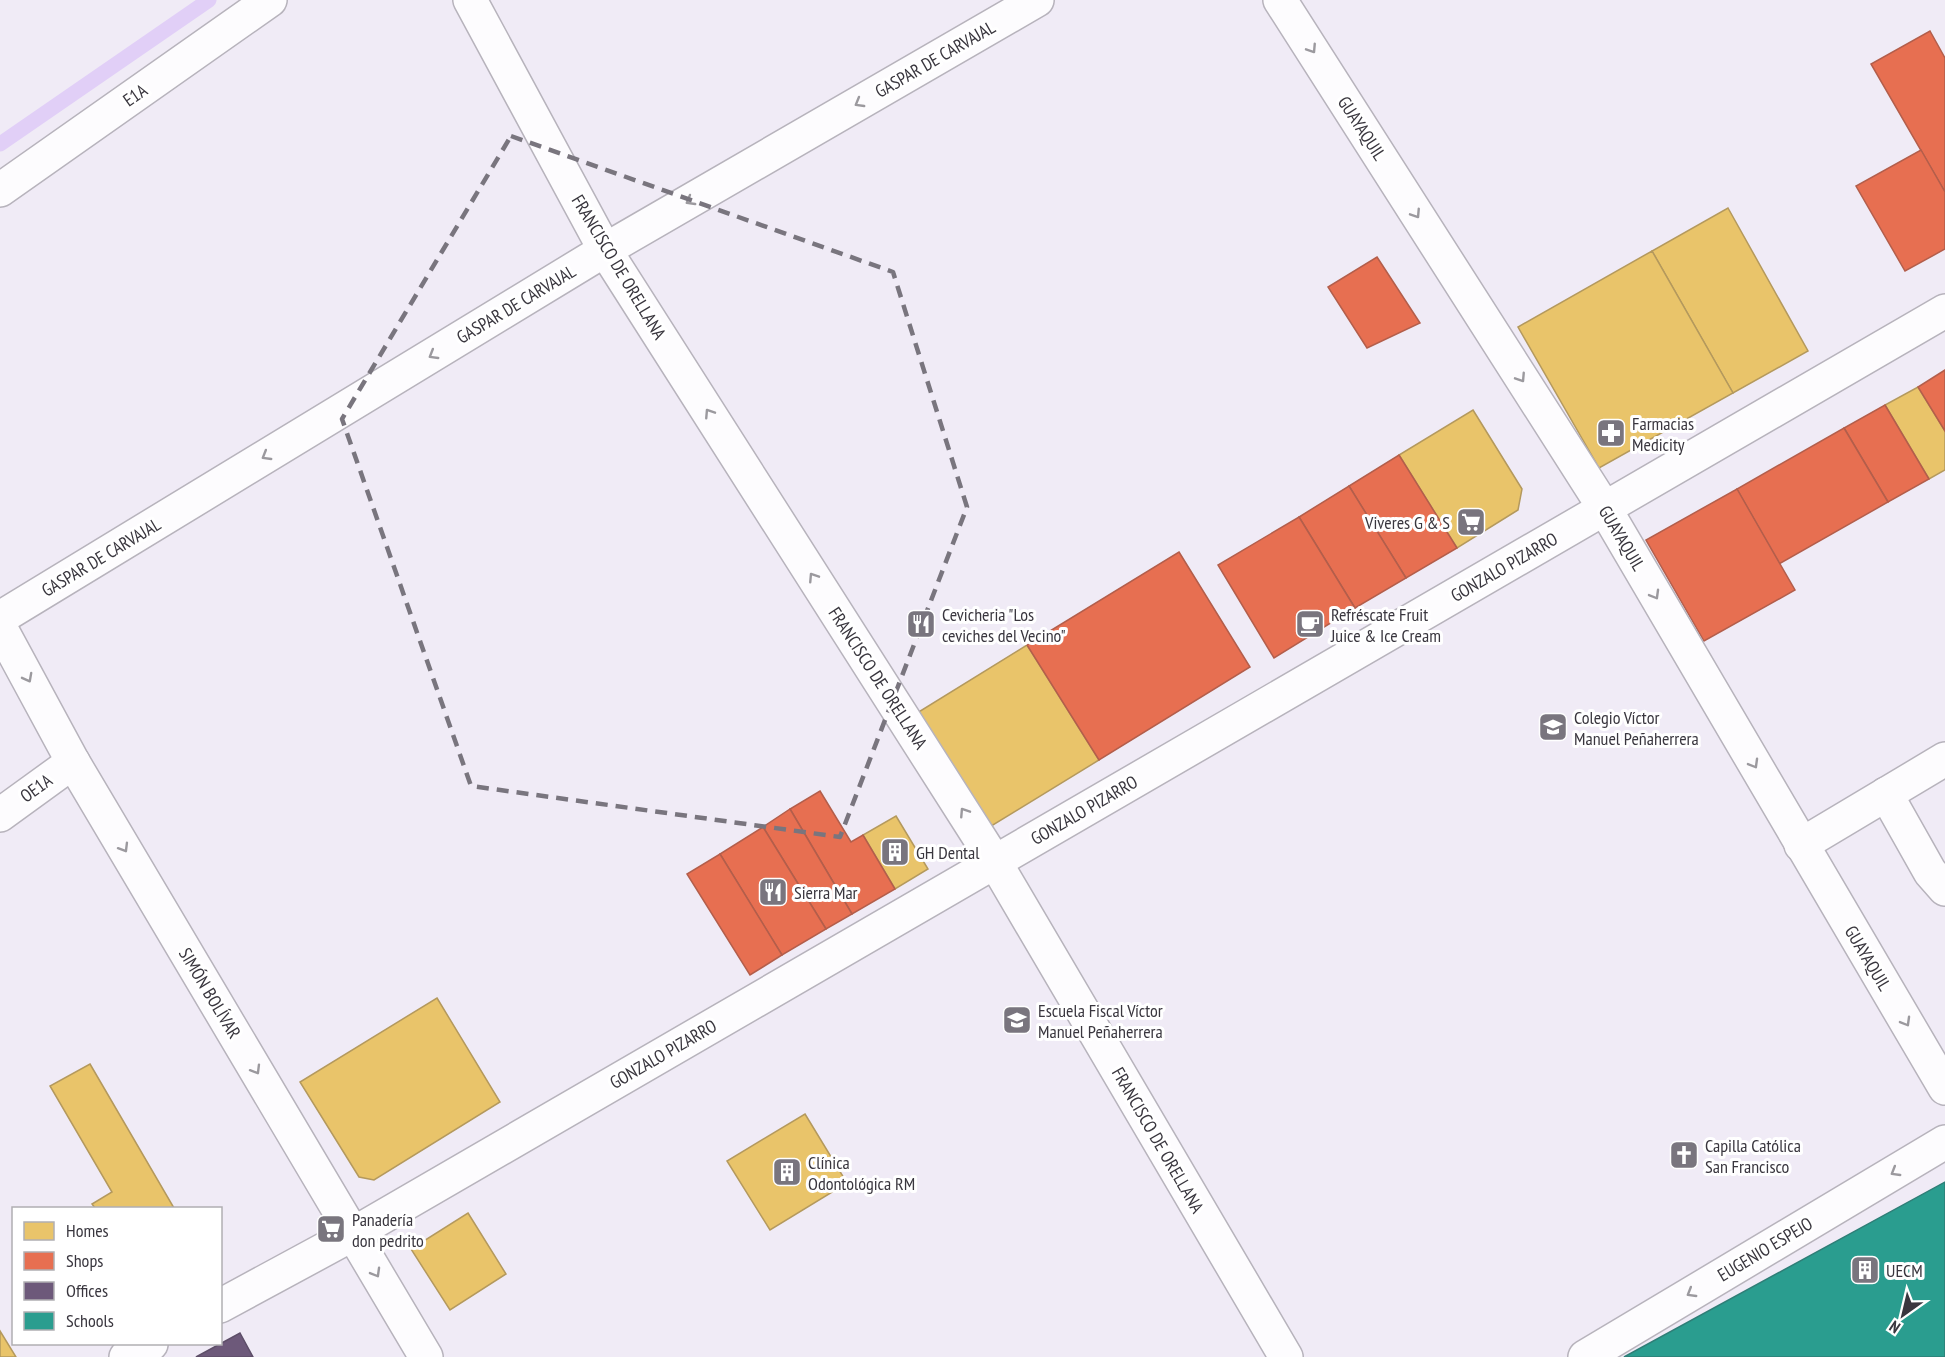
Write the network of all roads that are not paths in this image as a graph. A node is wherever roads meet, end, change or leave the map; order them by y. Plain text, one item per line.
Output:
1 (270, 0) edge
2 (470, 0) edge
3 (1037, 0) edge
4 (1280, 0) edge
5 (0, 190) edge
6 (605, 250) junction
7 (1945, 311) edge
8 (1605, 509) junction
9 (0, 618) edge
10 (0, 627) edge
11 (1945, 759) edge
12 (73, 762) junction
13 (1886, 794) junction
14 (0, 815) edge
15 (1801, 845) junction
16 (995, 862) junction
17 (1945, 889) edge
18 (1945, 1088) edge
19 (1945, 1142) edge
20 (353, 1234) junction
21 (222, 1305) edge
22 (149, 1345) edge
23 (126, 1357) edge
24 (426, 1357) edge
25 (1286, 1357) edge
26 (1585, 1357) edge

1 - 5 street, E1A
2 - 6 street, FRANCISCO DE ORELLANA
3 -> 6 street, GASPAR DE CARVAJAL
4 -> 8 street, GUAYAQUIL
6 -> 9 street, GASPAR DE CARVAJAL
16 -> 6 street, FRANCISCO DE ORELLANA
7 - 8 street, GONZALO PIZARRO
8 -> 15 street, GUAYAQUIL
8 - 16 street, GONZALO PIZARRO
10 -> 12 street, SIMÓN BOLÍVAR
11 - 13 street
12 - 14 street, OE1A
12 -> 20 street, SIMÓN BOLÍVAR
13 - 15 street
13 - 17 street
15 -> 18 street, GUAYAQUIL
16 - 20 street, GONZALO PIZARRO
16 - 25 street, FRANCISCO DE ORELLANA
19 -> 26 street, EUGENIO ESPEJO
20 - 21 street, GONZALO PIZARRO
20 -> 24 street, SIMÓN BOLÍVAR
22 - 23 street

